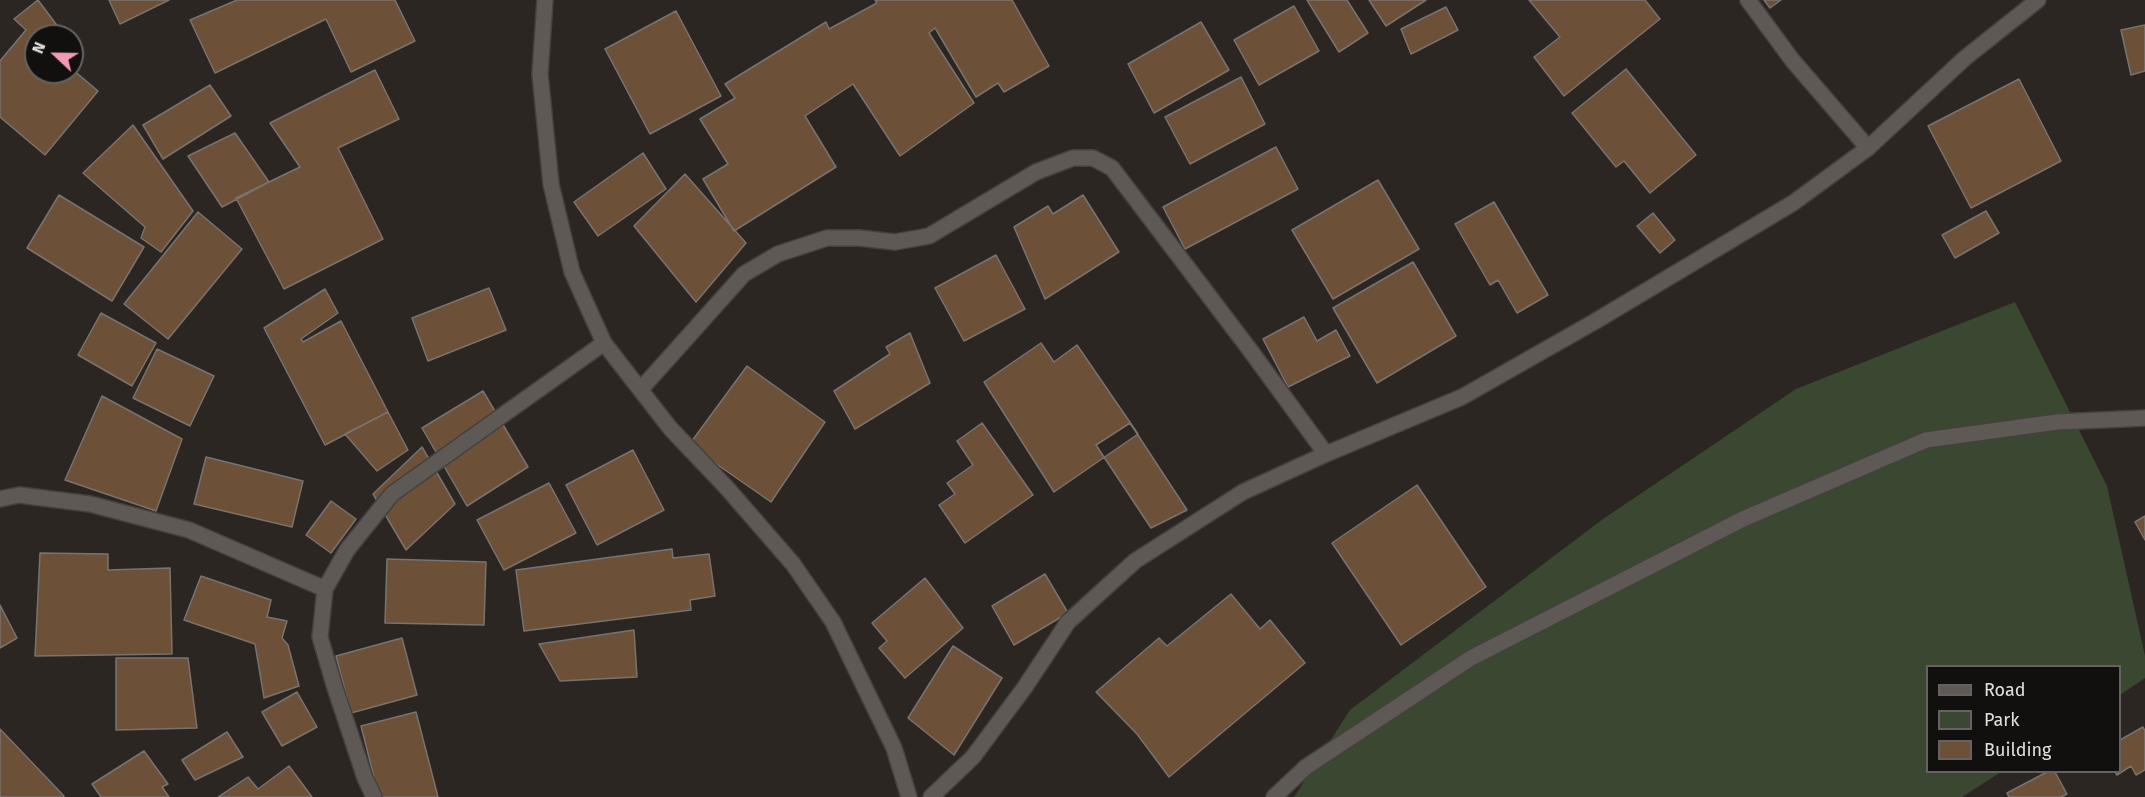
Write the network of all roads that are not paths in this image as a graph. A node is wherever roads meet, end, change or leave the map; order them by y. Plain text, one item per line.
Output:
1 (545, 0) edge
2 (1748, 0) edge
3 (2038, 0) edge
4 (1868, 148) junction
5 (604, 343) junction
6 (641, 389) junction
7 (2145, 418) edge
8 (1326, 454) junction
9 (0, 499) edge
10 (325, 589) junction
11 (374, 797) edge
12 (909, 797) edge
13 (931, 797) edge
14 (1274, 797) edge

1 - 5 street
2 - 4 street
3 - 4 street
4 - 8 street
5 - 6 street
5 - 10 street
6 - 8 street
6 - 12 street
7 - 14 street
8 - 13 street
9 - 10 street
10 - 11 street

